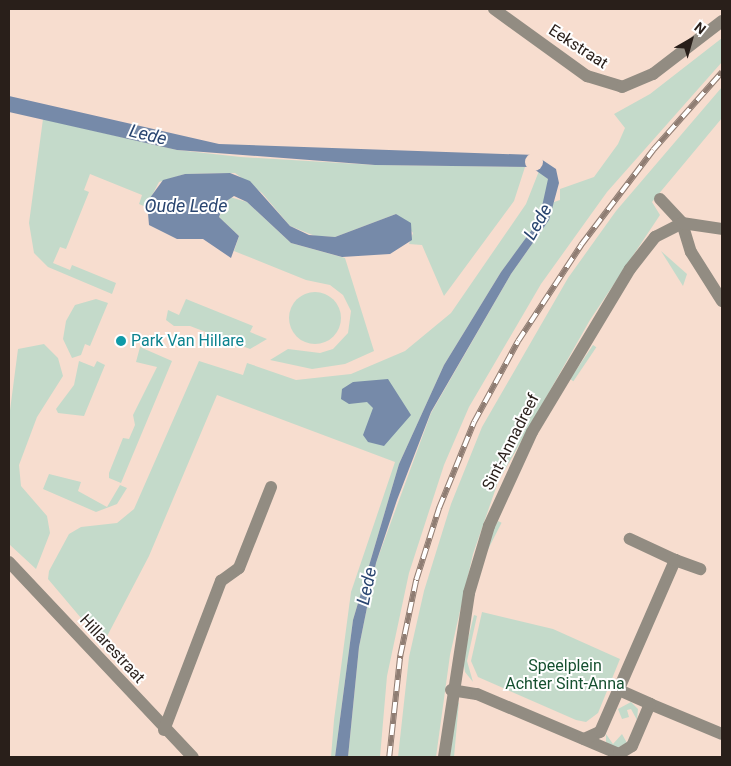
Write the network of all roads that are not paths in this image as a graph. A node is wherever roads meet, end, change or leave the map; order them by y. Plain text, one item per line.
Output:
1 (494, 9) edge
2 (722, 21) edge
3 (660, 199) dead end
4 (682, 223) junction
5 (722, 229) edge
6 (722, 301) edge
7 (271, 487) dead end
8 (630, 539) dead end
9 (675, 560) junction
10 (9, 562) edge
11 (700, 569) dead end
12 (451, 690) junction
13 (620, 690) junction
14 (650, 704) junction
15 (164, 730) junction
16 (722, 734) edge
17 (584, 739) junction
18 (193, 757) edge
19 (444, 757) edge

1 - 2 street, Eekstraat
3 - 4 street
4 - 5 street
4 - 6 street
4 - 12 street, Sint-Annadreef
7 - 15 street
8 - 9 street
9 - 11 street
9 - 13 street
10 - 15 street, Hillarestraat
12 - 17 street
12 - 19 street, Sint-Annadreef
13 - 14 street
13 - 17 street
14 - 16 street
14 - 17 street
15 - 18 street, Hillarestraat

